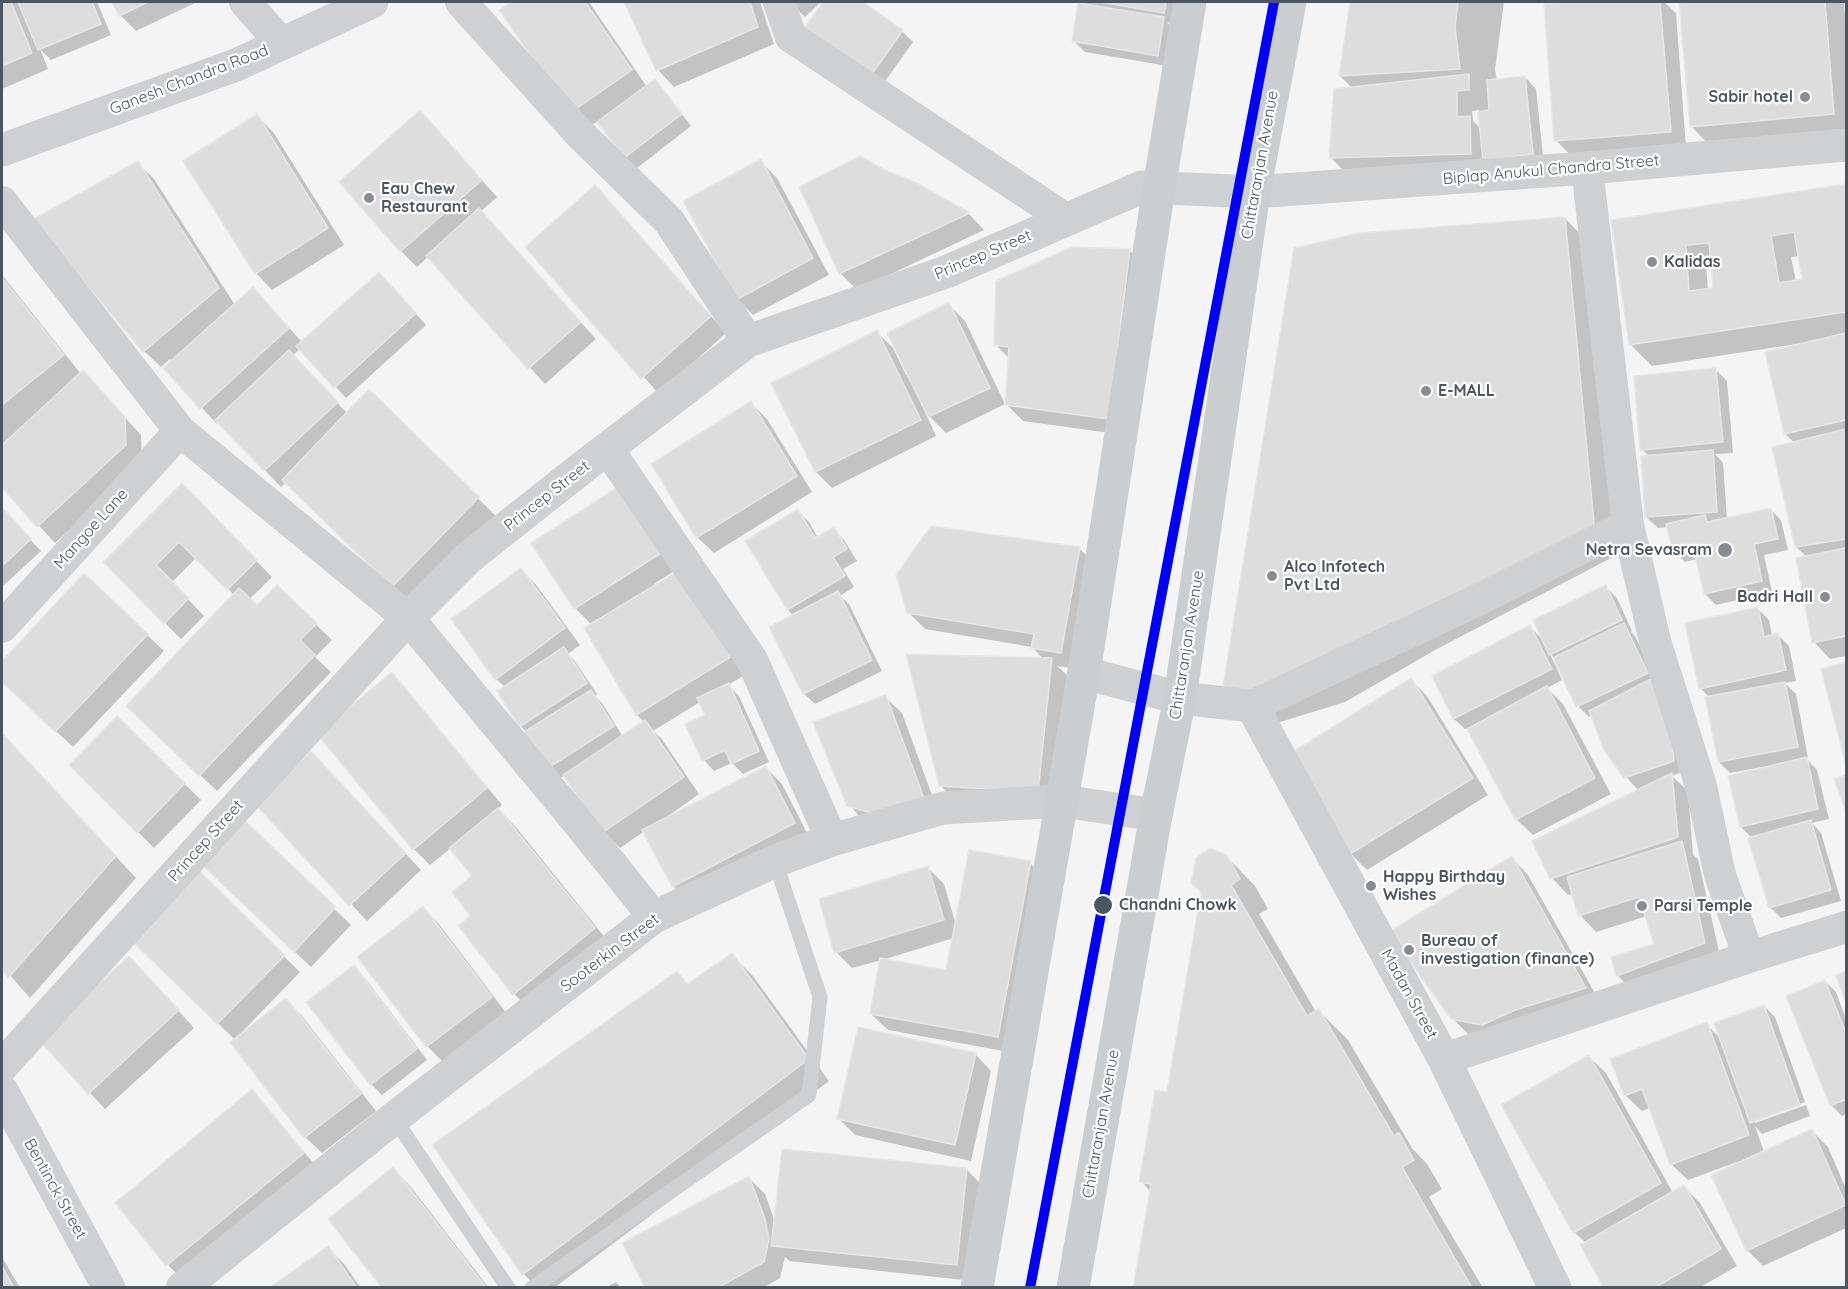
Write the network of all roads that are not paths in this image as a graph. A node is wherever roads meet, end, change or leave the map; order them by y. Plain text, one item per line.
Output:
1 (245, 2) edge
2 (372, 2) edge
3 (461, 2) edge
4 (779, 2) edge
5 (1190, 2) edge
6 (1290, 2) edge
7 (282, 44) junction
8 (1846, 145) edge
9 (2, 150) edge
10 (1587, 168) junction
11 (1159, 188) junction
12 (1254, 192) junction
13 (2, 202) edge
14 (1066, 219) junction
15 (748, 341) junction
16 (180, 431) junction
17 (607, 448) junction
18 (1628, 525) junction
19 (408, 618) junction
20 (2, 627) edge
21 (1084, 673) junction
22 (1180, 698) junction
23 (1252, 706) junction
24 (1062, 801) junction
25 (1156, 815) junction
26 (832, 840) junction
27 (775, 861) junction
28 (654, 917) junction
29 (1846, 927) edge
30 (1749, 957) junction
31 (1444, 1059) junction
32 (2, 1066) edge
33 (2, 1091) edge
34 (394, 1118) junction
35 (110, 1287) edge
36 (182, 1287) edge
37 (508, 1287) edge
38 (532, 1287) edge
39 (976, 1287) edge
40 (1072, 1287) edge
41 (1555, 1287) edge

1 - 7 street
2 - 7 main road, Ganesh Chandra Road
3 - 15 street
4 - 14 street
5 - 11 main road
6 - 12 main road, Chittaranjan Avenue
7 - 9 main road, Ganesh Chandra Road
8 - 10 street, Biplap Anukul Chandra Street
10 - 12 street, Biplap Anukul Chandra Street
10 - 18 street
11 - 12 street, Princep Street
11 - 14 street, Princep Street
11 - 21 main road
12 - 22 main road, Chittaranjan Avenue
13 - 16 street
14 - 15 street, Princep Street
15 - 17 street, Princep Street
16 - 19 street
16 - 20 street, Mangoe Lane
17 - 19 street, Princep Street
17 - 26 street
18 - 23 street
18 - 30 street
19 - 28 street
19 - 32 street, Princep Street
21 - 22 street
21 - 24 main road
22 - 23 street
22 - 25 main road, Chittaranjan Avenue
23 - 31 street, Madan Street
24 - 25 street, Sooterkin Street
24 - 26 street, Sooterkin Street
24 - 39 main road
25 - 40 main road, Chittaranjan Avenue
26 - 27 street, Sooterkin Street
27 - 28 street, Sooterkin Street
27 - 38 lane
28 - 34 street, Sooterkin Street
29 - 30 street
30 - 31 street
31 - 41 street, Madan Street
33 - 35 main road, Bentinck Street
34 - 36 street, Sooterkin Street
34 - 37 lane

